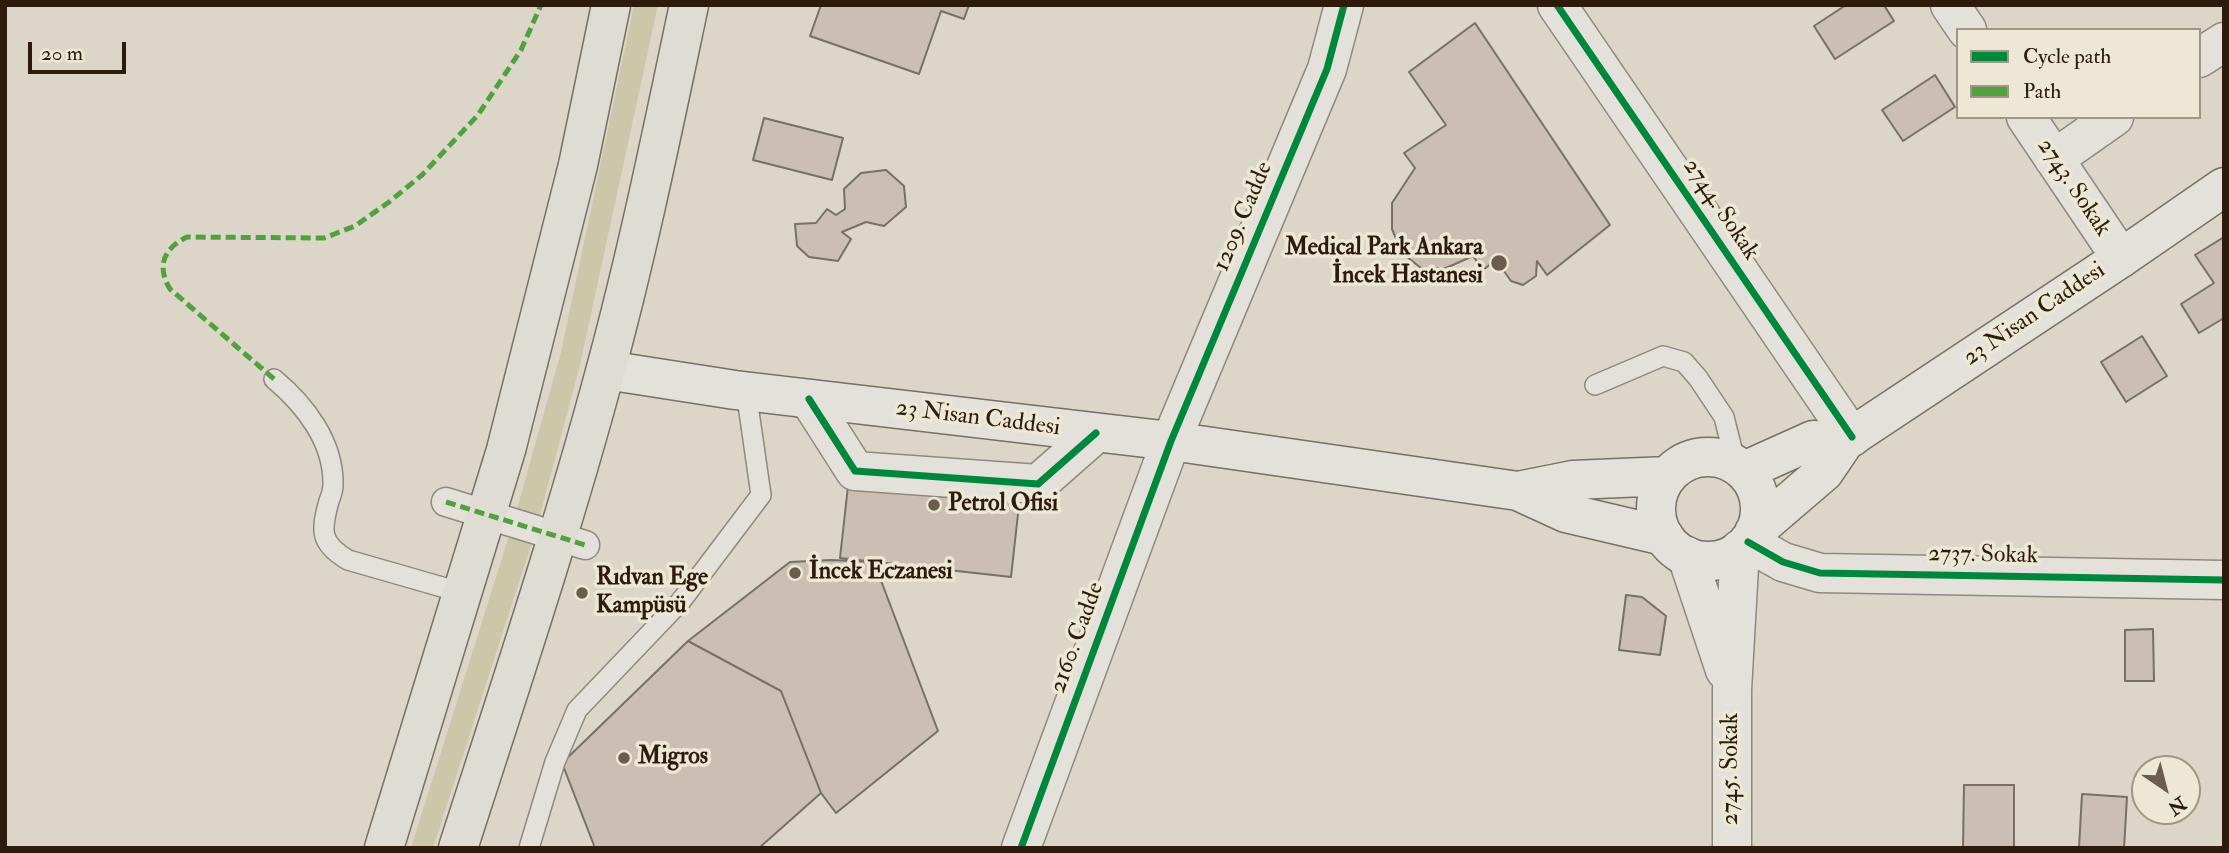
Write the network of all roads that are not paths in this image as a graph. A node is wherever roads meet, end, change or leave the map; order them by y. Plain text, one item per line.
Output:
1 (611, 5) edge
2 (689, 5) edge
3 (1344, 5) edge
4 (1557, 5) edge
5 (1950, 5) edge
6 (1966, 28) edge
7 (2224, 41) edge
8 (2201, 57) edge
9 (2027, 119) edge
10 (2111, 119) edge
11 (2054, 159) junction
12 (2224, 187) edge
13 (2121, 258) junction
14 (606, 370) junction
15 (274, 379) dead end
16 (1595, 385) dead end
17 (746, 391) junction
18 (809, 399) junction
19 (1096, 433) junction
20 (1849, 439) junction
21 (1171, 441) junction
22 (1740, 468) junction
23 (1668, 475) junction
24 (1518, 491) junction
25 (446, 502) dead end
26 (485, 514) junction
27 (571, 541) junction
28 (1747, 541) junction
29 (1675, 546) junction
30 (2224, 580) edge
31 (463, 593) junction
32 (1732, 690) junction
33 (384, 848) edge
34 (458, 848) edge
35 (529, 848) edge
36 (1021, 848) edge
37 (1732, 848) edge

1 - 26 main road
2 - 14 main road
3 - 21 street, 1209. Cadde
4 - 20 street, 2744. Sokak
5 - 6 street
7 - 8 street
9 - 11 street, 2743. Sokak
10 - 11 street
11 - 13 street, 2743. Sokak
12 - 13 street, 23 Nisan Caddesi
13 - 20 street, 23 Nisan Caddesi
14 - 17 street, 23 Nisan Caddesi
14 - 27 main road
15 - 31 lane
16 - 22 lane
17 - 18 street, 23 Nisan Caddesi
17 - 35 lane
18 - 19 street, 23 Nisan Caddesi
18 - 19 street
19 - 21 street, 23 Nisan Caddesi
20 - 22 street
20 - 28 street
21 - 24 street, 23 Nisan Caddesi
21 - 36 street, 2160. Cadde
22 - 23 street
22 - 28 street
23 - 24 street, 23 Nisan Caddesi
23 - 29 street
24 - 29 street, 23 Nisan Caddesi
25 - 26 street
26 - 27 street
26 - 31 main road
27 - 34 main road
28 - 29 street
28 - 30 street, 2737. Sokak
28 - 32 street, 2745. Sokak
29 - 32 street, 2745. Sokak
31 - 33 main road
32 - 37 street, 2745. Sokak

